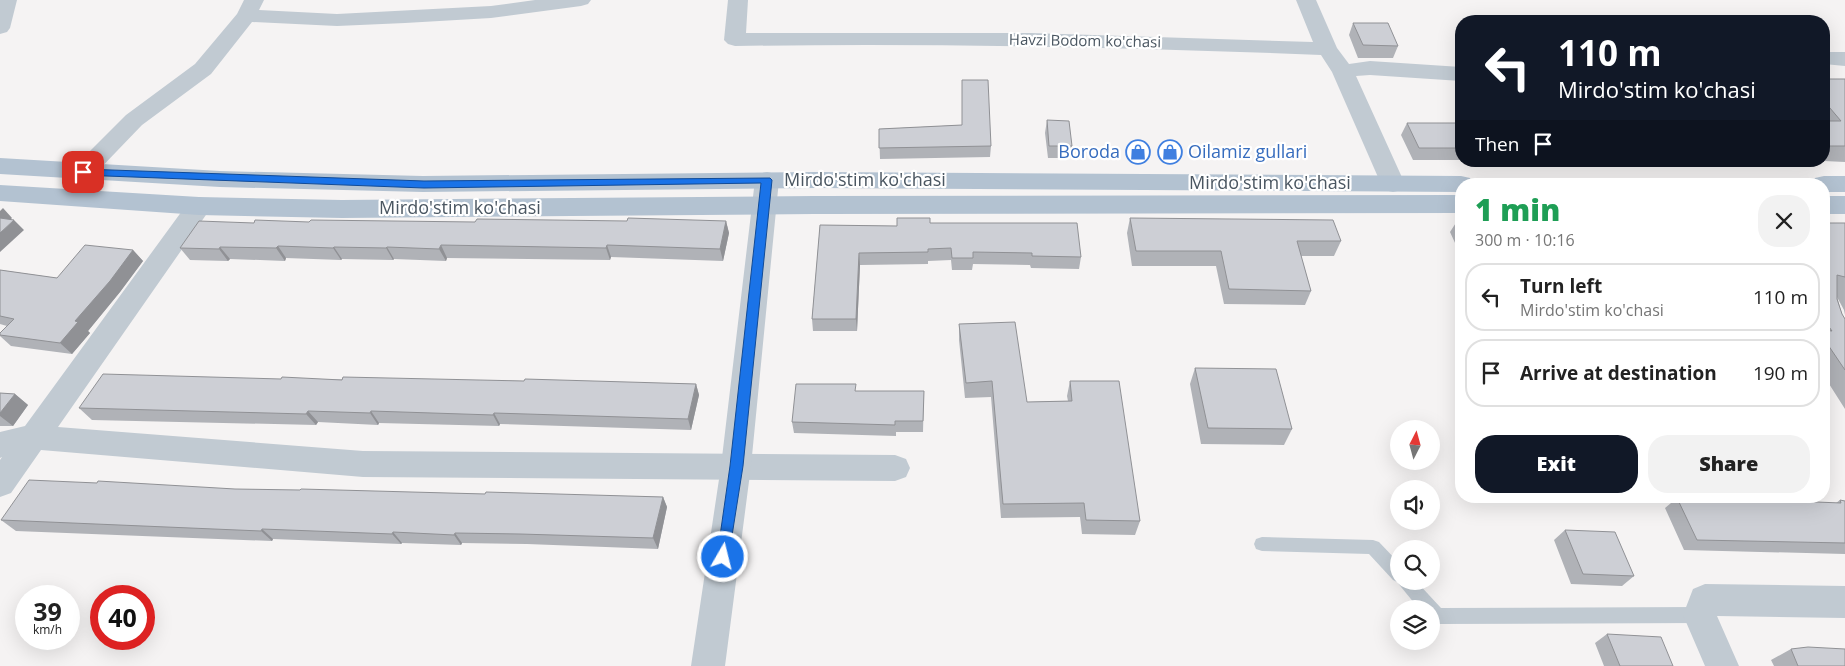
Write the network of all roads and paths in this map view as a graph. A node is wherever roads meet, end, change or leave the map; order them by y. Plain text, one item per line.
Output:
1 (7, 0) edge
2 (581, 0) edge
3 (738, 0) edge
4 (1306, 0) edge
5 (250, 8) edge
6 (0, 28) edge
7 (1327, 49) junction
8 (1830, 58) edge
9 (1845, 59) edge
10 (1343, 71) junction
11 (1455, 74) edge
12 (0, 166) edge
13 (83, 172) junction
14 (1394, 184) junction
15 (1455, 184) edge
16 (1830, 184) edge
17 (1845, 184) edge
18 (0, 193) edge
19 (766, 193) junction
20 (1455, 204) edge
21 (1830, 205) edge
22 (1845, 205) edge
23 (199, 206) junction
24 (32, 437) junction
25 (0, 446) edge
26 (736, 466) junction
27 (895, 468) dead end
28 (0, 484) edge
29 (1262, 544) dead end
30 (1390, 565) edge
31 (1413, 590) edge
32 (1423, 600) edge
33 (1845, 602) edge
34 (1700, 615) junction
35 (1440, 616) edge
36 (708, 666) edge
37 (1722, 666) edge

1 - 6 street
2 - 5 street
3 - 7 street, Havzi Bodom ko'chasi
4 - 7 street
5 - 13 street
7 - 10 street
8 - 9 street
10 - 11 street
10 - 14 street
12 - 13 main road, Mirdo'stim ko'chasi
13 - 19 main road, Mirdo'stim ko'chasi
14 - 15 main road, Mirdo'stim ko'chasi
14 - 19 main road, Mirdo'stim ko'chasi
16 - 17 main road
18 - 23 main road, Mirdo'stim ko'chasi
19 - 20 main road, Mirdo'stim ko'chasi
19 - 23 main road, Mirdo'stim ko'chasi
19 - 26 street
21 - 22 main road
23 - 24 street
24 - 25 street
24 - 26 street
24 - 28 street
26 - 27 street
26 - 36 street
29 - 30 lane
31 - 32 lane
33 - 34 street
34 - 35 lane
34 - 37 street

